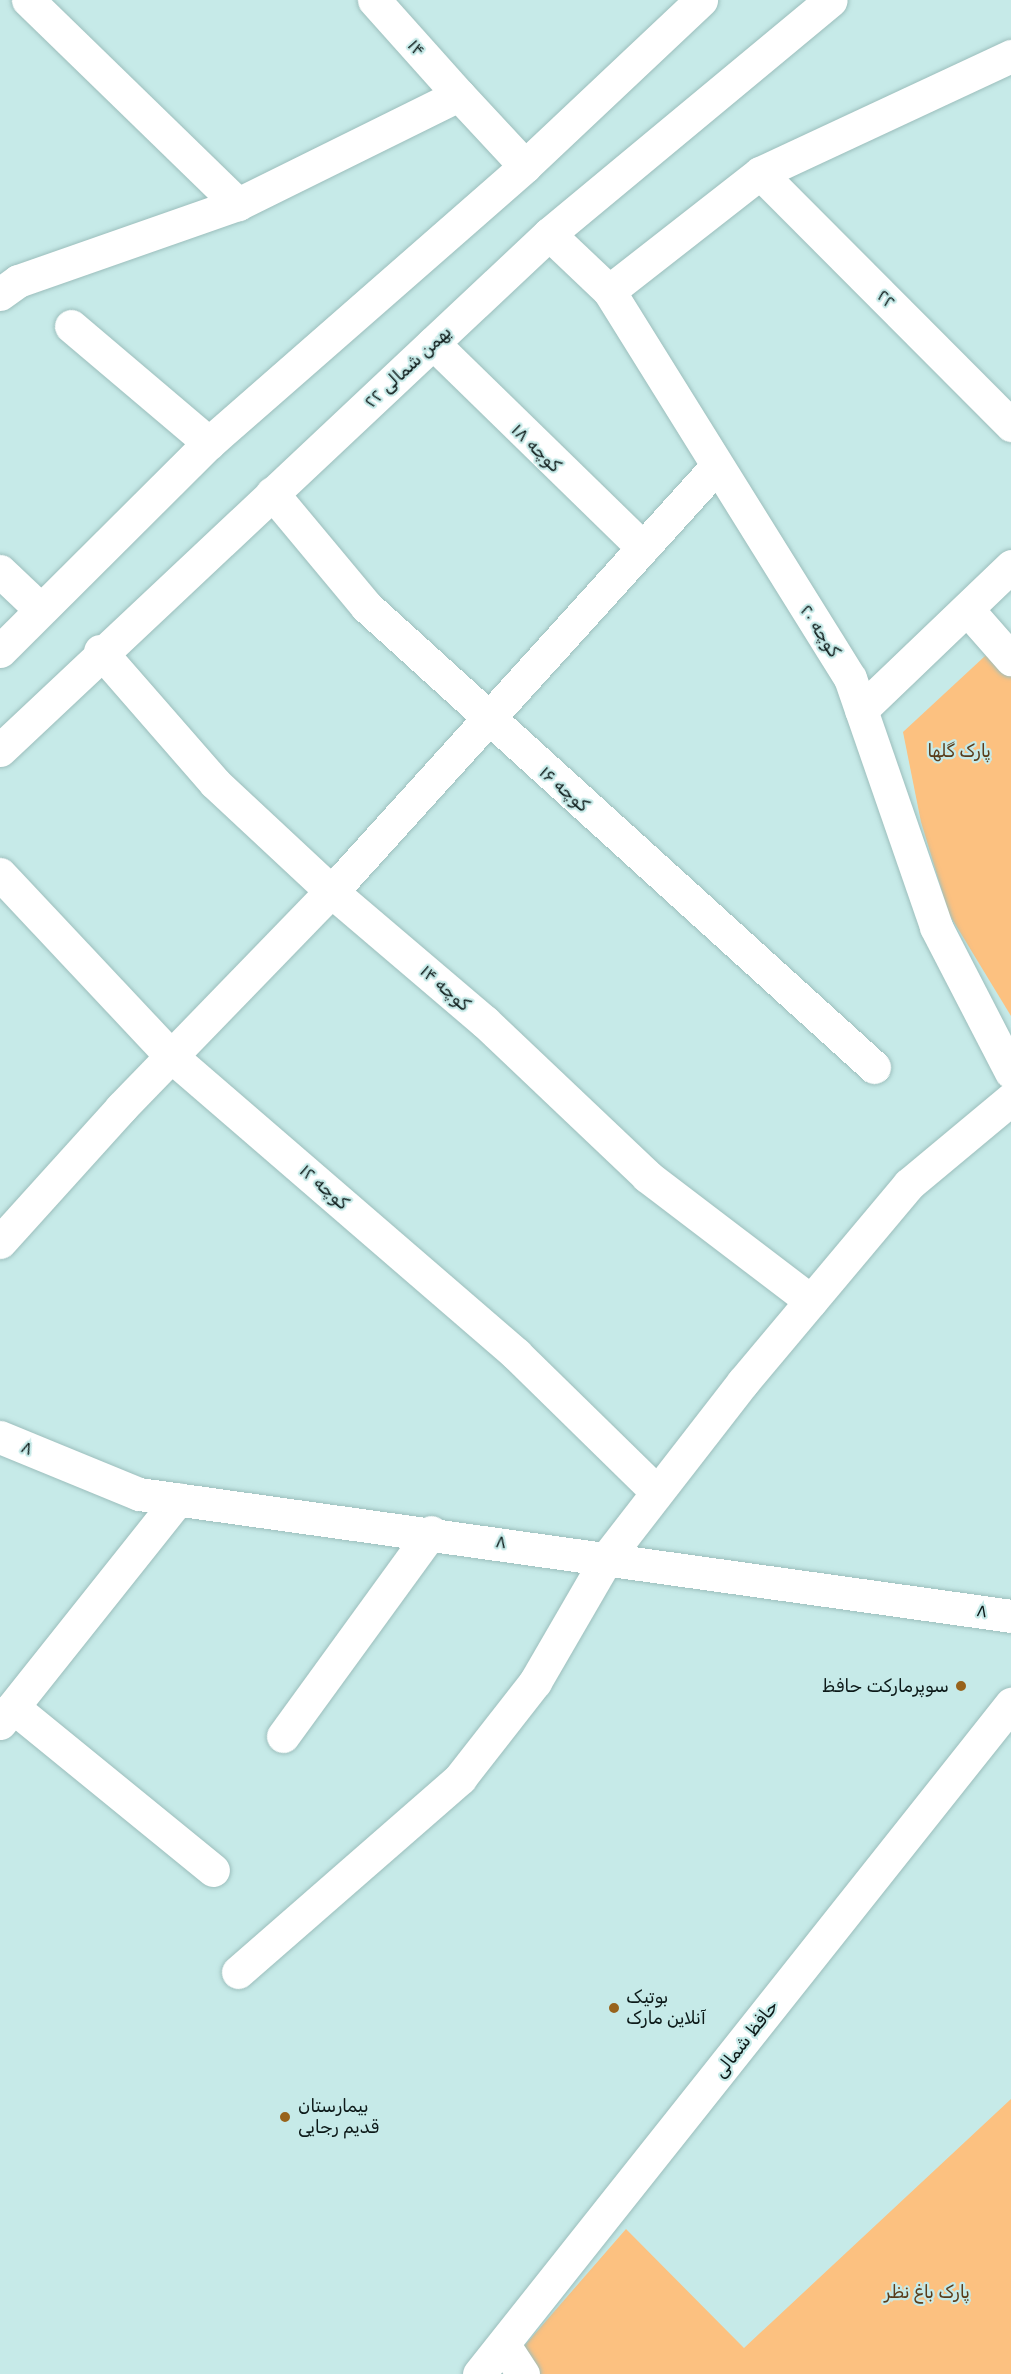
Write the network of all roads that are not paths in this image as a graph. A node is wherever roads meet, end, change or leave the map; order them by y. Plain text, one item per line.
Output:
1 (28, 0) edge
2 (374, 0) edge
3 (701, 0) edge
4 (831, 0) edge
5 (1011, 56) edge
6 (459, 95) junction
7 (525, 166) junction
8 (760, 173) junction
9 (238, 204) junction
10 (549, 234) junction
11 (6, 279) edge
12 (609, 291) junction
13 (70, 326) dead end
14 (433, 343) junction
15 (1011, 425) edge
16 (209, 443) junction
17 (716, 467) junction
18 (272, 493) junction
19 (643, 548) junction
20 (1011, 566) edge
21 (0, 571) edge
22 (40, 609) junction
23 (967, 609) junction
24 (0, 651) edge
25 (100, 651) junction
26 (1011, 658) edge
27 (861, 710) junction
28 (487, 722) junction
29 (0, 750) edge
30 (0, 874) edge
31 (331, 891) junction
32 (171, 1056) junction
33 (874, 1067) dead end
34 (1011, 1072) edge
35 (1011, 1099) edge
36 (6, 1225) edge
37 (811, 1301) junction
38 (0, 1437) edge
39 (657, 1492) junction
40 (178, 1499) junction
41 (431, 1532) junction
42 (608, 1556) junction
43 (1011, 1616) edge
44 (1011, 1704) edge
45 (7, 1715) edge
46 (283, 1736) dead end
47 (213, 1869) dead end
48 (238, 1972) dead end
49 (504, 2346) junction
50 (479, 2374) edge
51 (523, 2374) edge

1 - 9 street
2 - 6 street, ۱۴
3 - 7 street
4 - 10 street, ۲۲ بهمن شمالی
5 - 8 street
6 - 7 street, ۱۴
6 - 9 street
7 - 16 street
8 - 12 street
8 - 15 street, ۲۲
9 - 11 street
10 - 12 street, کوچه ۲۰
10 - 14 street, ۲۲ بهمن شمالی
12 - 17 street, کوچه ۲۰
13 - 16 street
14 - 18 street, ۲۲ بهمن شمالی
14 - 19 street, کوچه ۱۸
16 - 22 street
17 - 19 street
17 - 27 street, کوچه ۲۰
18 - 25 street, ۲۲ بهمن شمالی
18 - 28 street, کوچه ۱۶
19 - 28 street
20 - 23 street
21 - 22 street
22 - 24 street
23 - 26 street
23 - 27 street
25 - 29 street, ۲۲ بهمن شمالی
25 - 31 street, کوچه ۱۴
27 - 34 street, کوچه ۲۰
28 - 31 street
28 - 33 street, کوچه ۱۶
30 - 32 street, کوچه ۱۲
31 - 32 street
31 - 37 street, کوچه ۱۴
32 - 36 street
32 - 39 street, کوچه ۱۲
35 - 37 street
37 - 39 street
38 - 40 street, ۸
39 - 42 street
40 - 41 street, ۸
40 - 45 street
41 - 42 street, ۸
41 - 46 street
42 - 43 street, ۸
42 - 48 street
44 - 49 street, حافظ شمالی
45 - 47 street
49 - 50 street, حافظ شمالی
49 - 51 street

